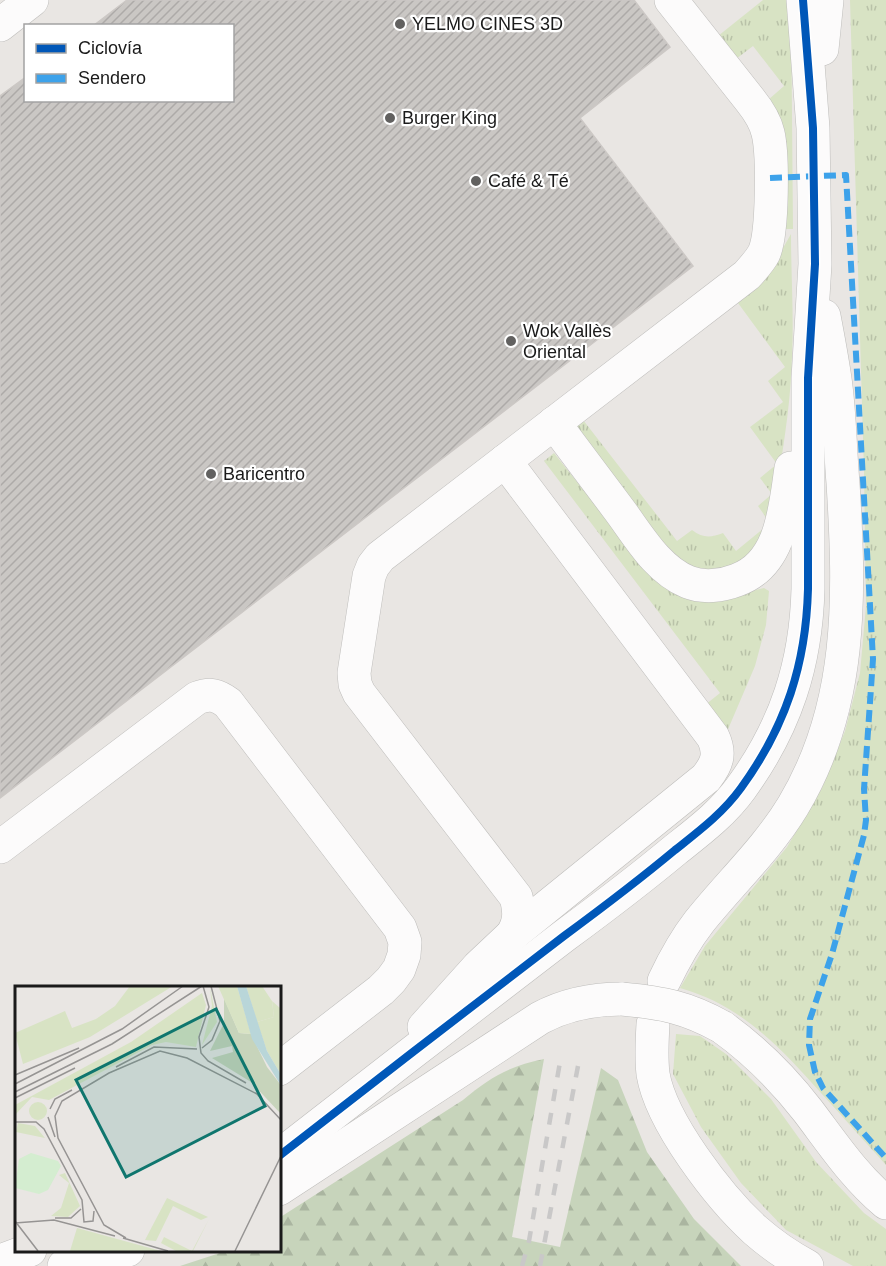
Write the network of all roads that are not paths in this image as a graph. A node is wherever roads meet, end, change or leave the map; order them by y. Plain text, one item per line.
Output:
1 (32, 0) edge
2 (671, 0) edge
3 (803, 0) edge
4 (826, 0) edge
5 (0, 25) edge
6 (813, 128) junction
7 (815, 264) junction
8 (808, 378) junction
9 (554, 423) junction
10 (505, 461) junction
11 (0, 847) edge
12 (512, 935) junction
13 (664, 981) dead end
14 (653, 1024) dead end
15 (280, 1068) edge
16 (372, 1084) junction
17 (280, 1154) edge
18 (280, 1188) edge
19 (886, 1203) edge
20 (0, 1231) edge
21 (0, 1246) edge
22 (27, 1251) edge
23 (118, 1251) edge
24 (0, 1261) edge
25 (64, 1266) edge
26 (807, 1266) edge

1 - 5 street
2 - 9 street
3 - 6 street
4 - 6 street
6 - 7 street
7 - 8 street
7 - 13 street
8 - 9 street
8 - 16 street
9 - 10 street
10 - 12 street
10 - 12 street
11 - 15 street
12 - 16 street
14 - 26 street
16 - 17 street
18 - 19 street, bridge
20 - 21 street
22 - 24 street
23 - 25 street

